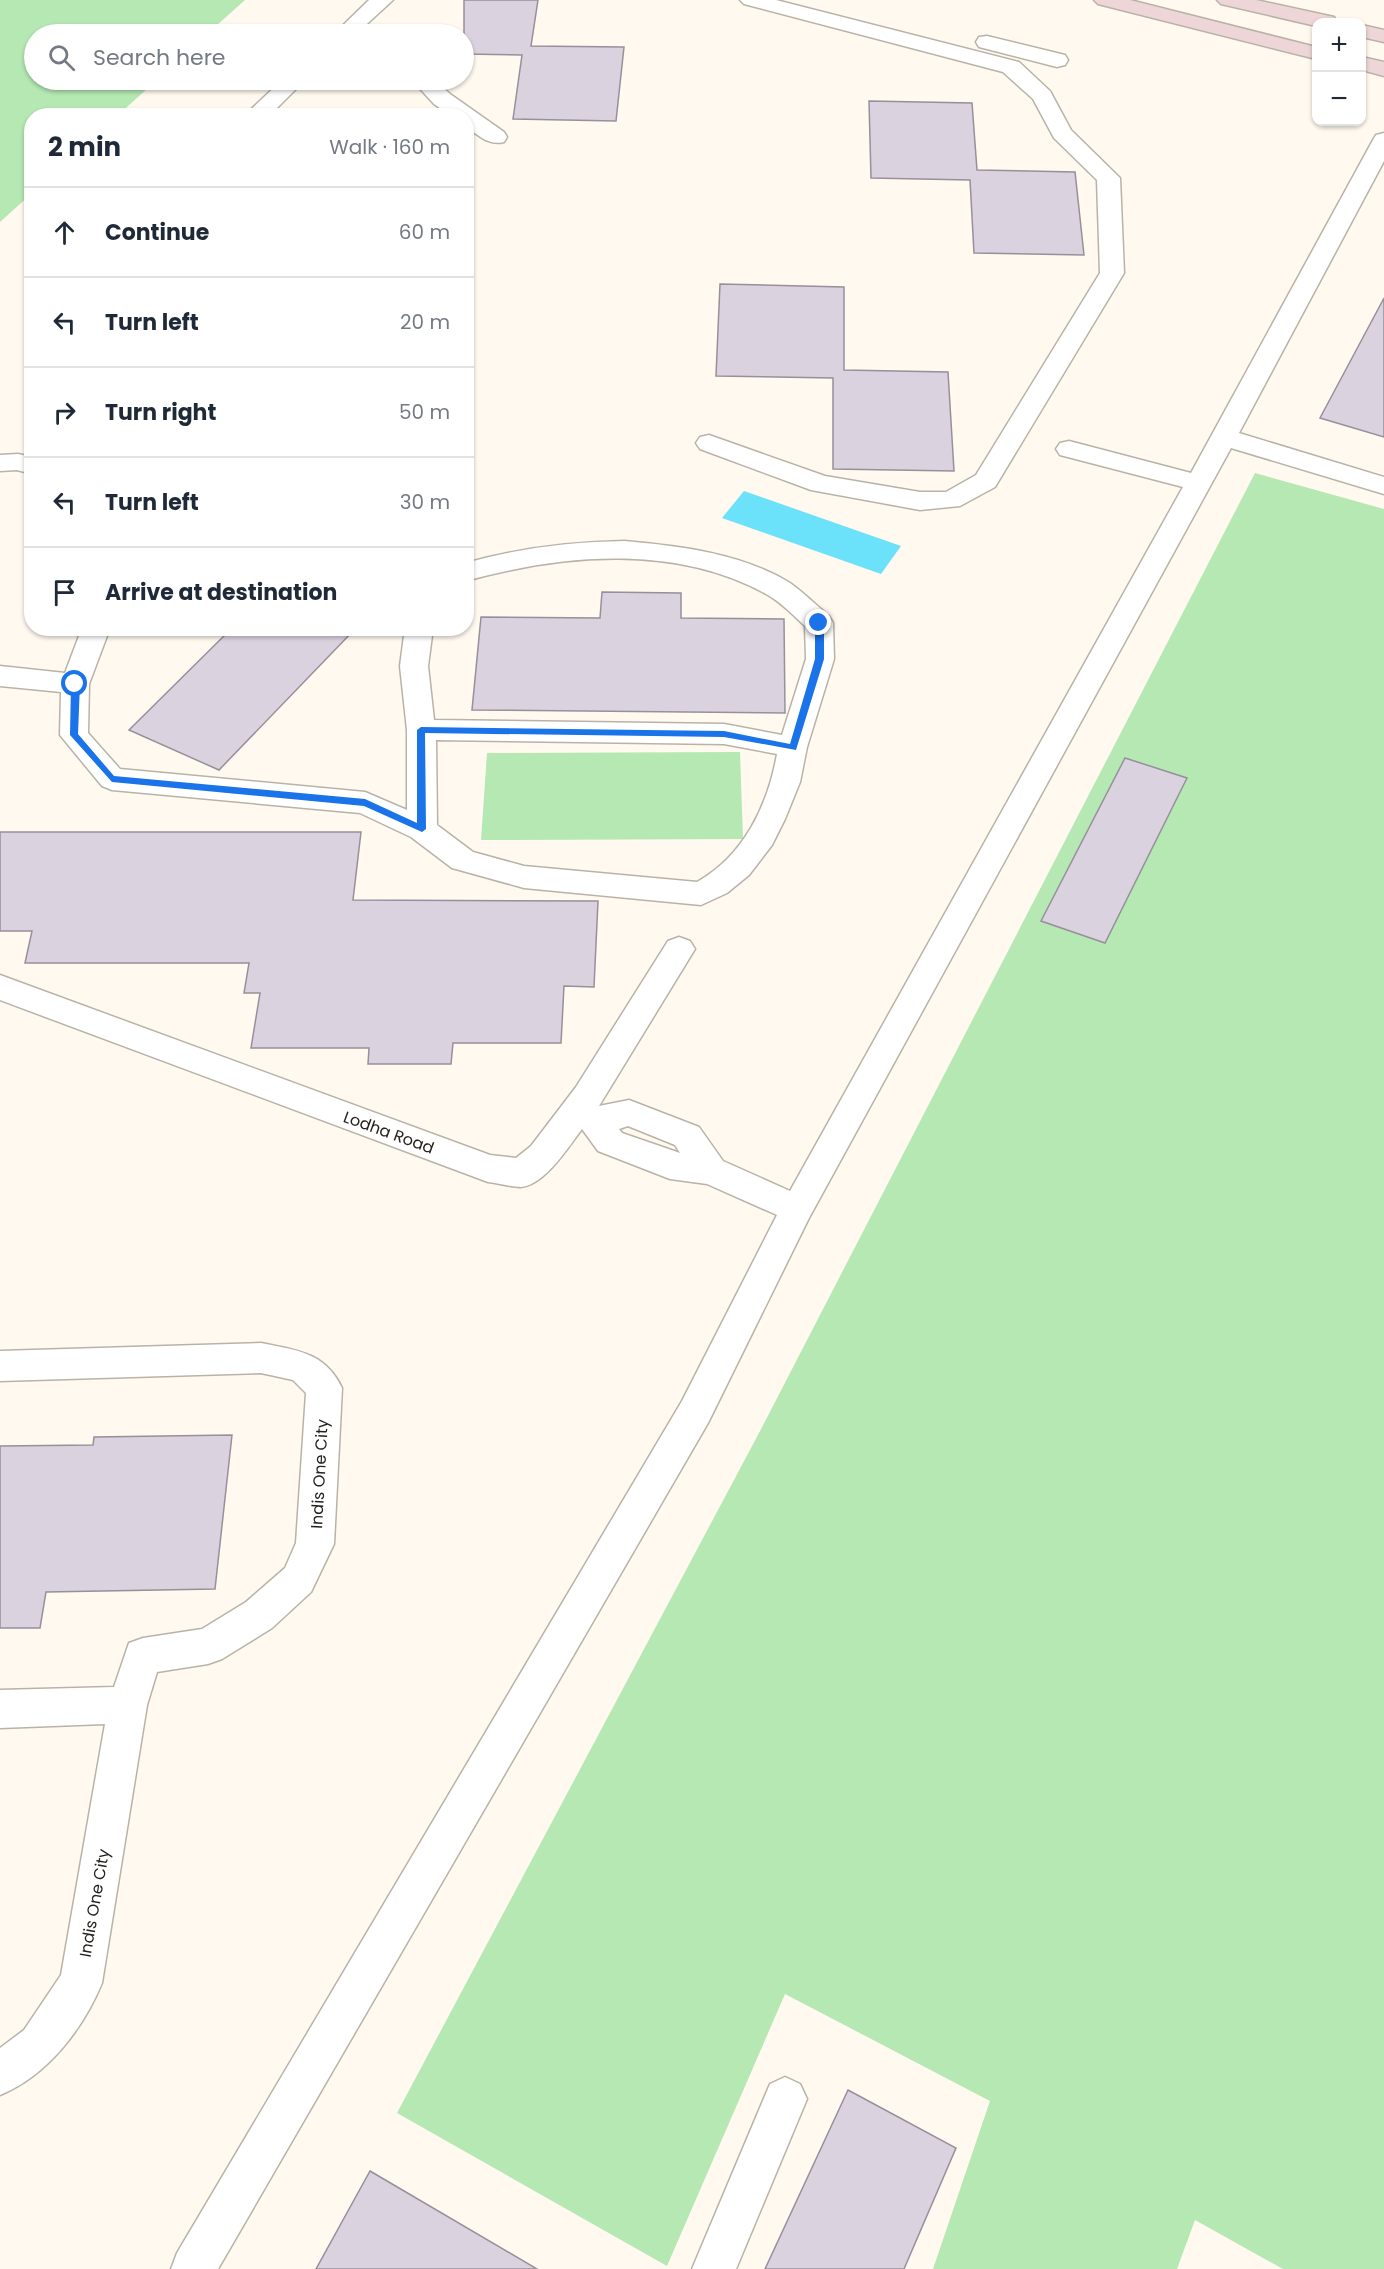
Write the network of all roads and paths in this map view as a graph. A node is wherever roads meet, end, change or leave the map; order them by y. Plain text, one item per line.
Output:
1 (382, 0) edge
2 (751, 0) edge
3 (1105, 0) edge
4 (1228, 0) edge
5 (798, 11) junction
6 (1312, 19) edge
7 (359, 24) edge
8 (1366, 32) edge
9 (1384, 36) edge
10 (1312, 52) edge
11 (1058, 60) dead end
12 (1366, 65) edge
13 (1384, 69) edge
14 (283, 90) edge
15 (433, 90) edge
16 (264, 108) edge
17 (455, 108) edge
18 (474, 122) edge
19 (496, 137) dead end
20 (1384, 140) edge
21 (1224, 437) junction
22 (709, 443) dead end
23 (1069, 449) dead end
24 (0, 463) edge
25 (24, 464) edge
26 (1198, 483) junction
27 (1384, 486) edge
28 (474, 570) edge
29 (93, 636) edge
30 (417, 636) edge
31 (0, 676) edge
32 (75, 684) junction
33 (421, 730) junction
34 (793, 747) junction
35 (422, 829) junction
36 (679, 949) dead end
37 (0, 987) edge
38 (587, 1116) junction
39 (797, 1209) junction
40 (0, 1366) edge
41 (128, 1705) junction
42 (0, 1709) edge
43 (0, 2074) edge
44 (785, 2099) dead end
45 (193, 2269) edge
46 (714, 2269) edge

1 - 7 street
2 - 5 street
3 - 10 street
4 - 6 street
5 - 11 street
5 - 22 street
8 - 9 street
12 - 13 street
14 - 16 street
15 - 17 street
18 - 19 street
20 - 21 street
21 - 26 street
21 - 27 street
23 - 26 street
24 - 25 street
26 - 39 street
28 - 34 street
29 - 32 street
30 - 33 street
31 - 32 street
32 - 35 street
33 - 34 street
33 - 35 street
34 - 35 street
36 - 38 street, Lodha Road
37 - 38 street, Lodha Road
38 - 39 street
39 - 45 street
40 - 41 street, Indis One City
41 - 42 street
41 - 43 street, Indis One City
44 - 46 street

